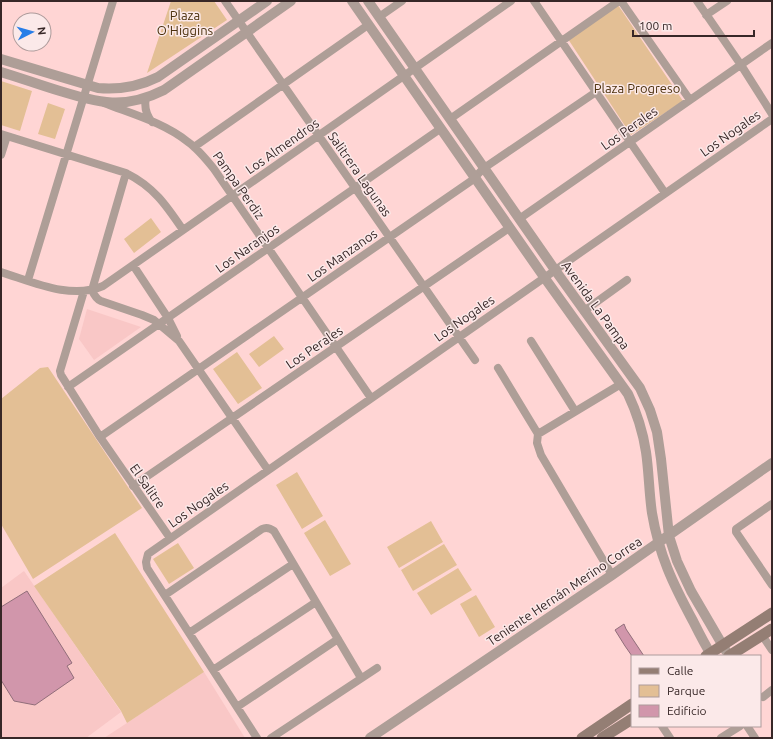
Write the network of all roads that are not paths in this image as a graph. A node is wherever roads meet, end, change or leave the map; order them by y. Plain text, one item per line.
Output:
1 (113, 1) edge
2 (225, 1) edge
3 (267, 1) edge
4 (291, 1) edge
5 (352, 1) edge
6 (368, 1) edge
7 (402, 1) edge
8 (511, 1) edge
9 (534, 1) edge
10 (620, 1) edge
11 (696, 1) edge
12 (726, 1) edge
13 (706, 15) junction
14 (379, 17) junction
15 (239, 21) junction
16 (368, 25) junction
17 (247, 32) junction
18 (561, 41) junction
19 (772, 43) edge
20 (1, 59) edge
21 (741, 65) junction
22 (415, 68) junction
23 (1, 72) edge
24 (404, 76) junction
25 (283, 84) junction
26 (88, 85) junction
27 (596, 92) junction
28 (146, 97) junction
29 (84, 98) junction
30 (690, 100) junction
31 (102, 102) junction
32 (772, 114) edge
33 (450, 118) junction
34 (772, 119) edge
35 (152, 123) junction
36 (440, 129) junction
37 (4, 135) edge
38 (319, 136) junction
39 (630, 142) junction
40 (194, 147) junction
41 (1, 155) edge
42 (66, 155) junction
43 (484, 168) junction
44 (126, 174) junction
45 (475, 178) junction
46 (355, 188) junction
47 (665, 193) junction
48 (232, 196) junction
49 (519, 219) junction
50 (509, 228) junction
51 (183, 230) junction
52 (389, 237) junction
53 (268, 248) junction
54 (133, 265) junction
55 (554, 270) junction
56 (1, 272) edge
57 (544, 278) junction
58 (28, 280) junction
59 (627, 280) dead end
60 (424, 287) junction
61 (88, 291) junction
62 (302, 298) junction
63 (584, 311) junction
64 (168, 318) junction
65 (160, 323) junction
66 (458, 337) junction
67 (179, 341) junction
68 (531, 341) dead end
69 (336, 347) junction
70 (474, 360) dead end
71 (498, 368) dead end
72 (198, 369) junction
73 (621, 384) junction
74 (68, 387) junction
75 (371, 398) junction
76 (575, 411) junction
77 (232, 418) junction
78 (538, 434) junction
79 (100, 437) junction
80 (772, 463) edge
81 (268, 470) junction
82 (133, 486) junction
83 (769, 506) edge
84 (772, 515) edge
85 (669, 536) junction
86 (170, 538) junction
87 (658, 543) junction
88 (293, 564) junction
89 (612, 575) junction
90 (772, 585) edge
91 (165, 595) junction
92 (316, 602) junction
93 (772, 613) edge
94 (772, 629) edge
95 (189, 633) junction
96 (762, 635) junction
97 (338, 639) junction
98 (723, 646) junction
99 (772, 650) edge
100 (710, 655) edge
101 (728, 655) edge
102 (731, 655) edge
103 (377, 668) dead end
104 (213, 670) junction
105 (361, 678) junction
106 (772, 690) edge
107 (763, 697) dead end
108 (631, 705) edge
109 (237, 707) junction
110 (631, 720) edge
111 (663, 727) edge
112 (738, 727) edge
113 (748, 727) edge
114 (257, 738) edge
115 (271, 738) edge
116 (370, 738) edge
117 (582, 738) edge
118 (602, 738) edge
119 (670, 738) edge
120 (722, 738) edge
121 (755, 738) edge

1 - 26 street
2 - 15 street, Salitrera Lagunas
3 - 15 street
4 - 17 street
5 - 16 street, Avenida La Pampa
6 - 14 street, Avenida La Pampa
7 - 14 street
8 - 22 street, Los Almendros
9 - 18 street
10 - 18 street
10 - 30 street
11 - 13 street
12 - 13 street
13 - 21 street
14 - 22 street, Avenida La Pampa
15 - 17 street, Salitrera Lagunas
15 - 26 street
16 - 24 street, Avenida La Pampa
16 - 25 street
17 - 25 street, Salitrera Lagunas
17 - 28 street
18 - 27 street
18 - 33 street
19 - 21 street, Los Perales
20 - 26 street
21 - 30 street, Los Perales
21 - 32 street
22 - 24 street, Los Almendros
22 - 33 street, Avenida La Pampa
23 - 29 street
24 - 36 street, Avenida La Pampa
24 - 38 street, Los Almendros
25 - 38 street, Salitrera Lagunas
25 - 40 street
26 - 29 street
27 - 39 street
27 - 43 street, Los Manzanos
28 - 31 street
28 - 35 street
29 - 31 street
29 - 42 street
30 - 39 street, Los Perales
31 - 35 street, Pampa Perdiz
33 - 43 street, Avenida La Pampa
34 - 47 street, Los Nogales
35 - 40 street, Pampa Perdiz
36 - 45 street, Avenida La Pampa
36 - 46 street, Los Naranjos
37 - 41 street
37 - 42 street
38 - 46 street, Salitrera Lagunas
38 - 48 street, Los Almendros
39 - 47 street
39 - 49 street, Los Perales
40 - 48 street, Pampa Perdiz
42 - 44 street
42 - 58 street
43 - 45 street, Los Manzanos
43 - 49 street, Avenida La Pampa
44 - 51 street
44 - 61 street, El Salitre
45 - 50 street, Avenida La Pampa
45 - 52 street, Los Manzanos
46 - 52 street, Salitrera Lagunas
46 - 53 street, Los Naranjos
47 - 55 street, Los Nogales
48 - 51 street, Los Almendros
48 - 53 street, Pampa Perdiz
49 - 55 street, Avenida La Pampa
50 - 57 street, Avenida La Pampa
50 - 60 street, Los Perales
51 - 54 street, Los Almendros
52 - 60 street, Salitrera Lagunas
52 - 62 street, Los Manzanos
53 - 62 street, Pampa Perdiz
53 - 64 street, Los Naranjos
54 - 61 street, Los Almendros
54 - 64 street
55 - 57 street, Los Nogales
55 - 63 street, Avenida La Pampa
56 - 58 street
57 - 66 street, Los Nogales
57 - 73 street, Avenida La Pampa
58 - 61 street
59 - 63 street
60 - 66 street, Salitrera Lagunas
60 - 69 street, Los Perales
61 - 65 street
61 - 74 street, El Salitre
62 - 69 street, Pampa Perdiz
62 - 72 street, Los Manzanos
63 - 85 street, Avenida La Pampa
64 - 65 street, Los Naranjos
64 - 67 street
65 - 67 street
65 - 74 street, Los Naranjos
66 - 70 street, Salitrera Lagunas
66 - 75 street, Los Nogales
67 - 72 street
68 - 76 street
69 - 75 street, Pampa Perdiz
69 - 77 street, Los Perales
71 - 78 street
72 - 77 street
72 - 79 street, Los Manzanos
73 - 76 street
73 - 87 street, Avenida La Pampa
74 - 79 street, El Salitre
75 - 81 street, Los Nogales
76 - 78 street
77 - 81 street
77 - 82 street, Los Perales
78 - 89 street
79 - 82 street, El Salitre
80 - 85 street, Teniente Hernán Merino Correa
81 - 86 street, Los Nogales
82 - 86 street, El Salitre
83 - 84 street
83 - 90 street
85 - 87 street, Teniente Hernán Merino Correa
85 - 98 street, Avenida La Pampa
86 - 91 street
87 - 89 street, Teniente Hernán Merino Correa
87 - 100 street, Avenida La Pampa
88 - 91 street
88 - 92 street
88 - 95 street
89 - 116 street, Teniente Hernán Merino Correa
91 - 95 street
92 - 97 street
92 - 104 street
93 - 98 main road
94 - 96 main road
95 - 104 street
96 - 99 street
96 - 102 main road
97 - 105 street
97 - 109 street
98 - 100 main road
98 - 101 street, Avenida La Pampa
103 - 105 street
104 - 109 street
105 - 115 street
106 - 107 street
108 - 117 main road
109 - 114 street
110 - 118 main road
111 - 119 street
112 - 120 street
113 - 121 street

